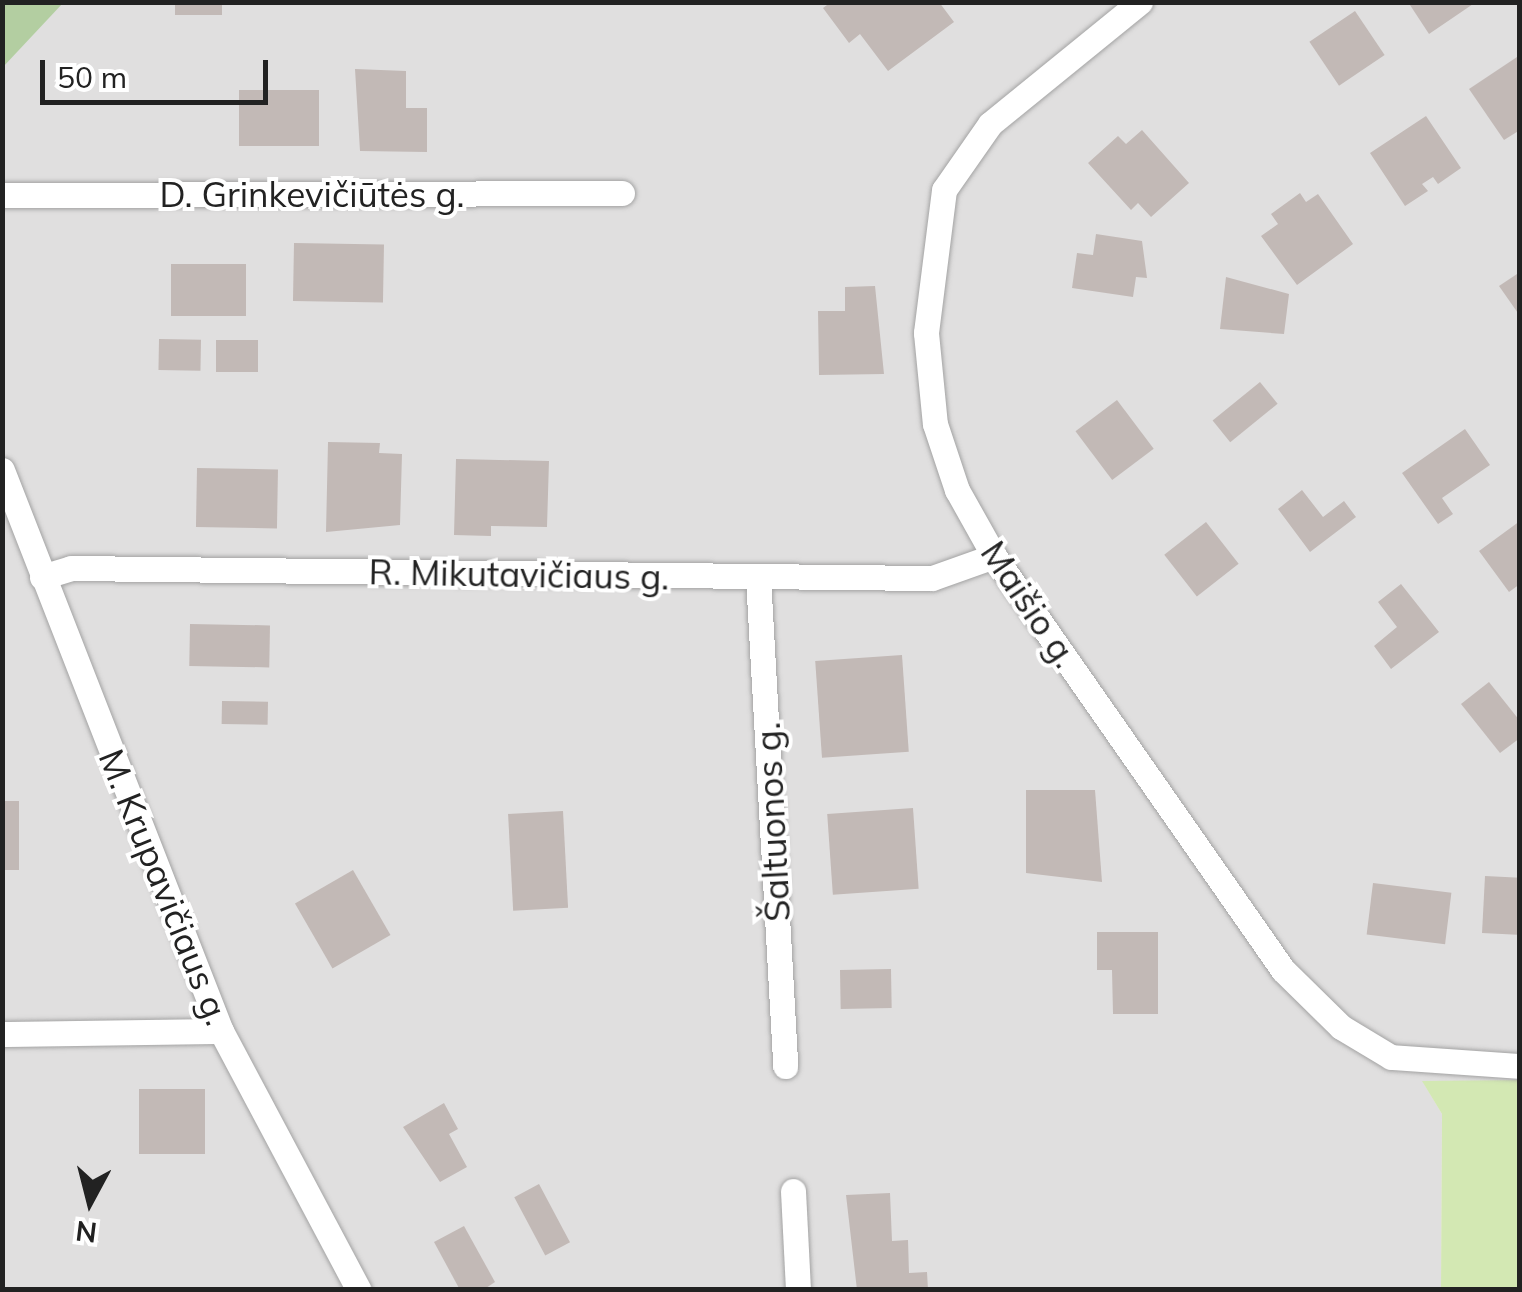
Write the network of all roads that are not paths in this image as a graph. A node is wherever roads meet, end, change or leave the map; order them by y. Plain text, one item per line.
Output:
1 (1140, 2) edge
2 (622, 192) dead end
3 (2, 195) edge
4 (2, 470) edge
5 (994, 556) junction
6 (42, 577) junction
7 (758, 578) junction
8 (221, 1031) junction
9 (2, 1034) edge
10 (786, 1066) dead end
11 (1520, 1066) edge
12 (793, 1191) dead end
13 (359, 1290) edge
14 (798, 1290) edge

1 - 5 street, Maišio g.
2 - 3 street, D. Grinkevičiūtės g.
4 - 6 street, M. Krupavičiaus g.
5 - 7 street, R. Mikutavičiaus g.
5 - 11 street, Maišio g.
6 - 7 street, R. Mikutavičiaus g.
6 - 8 street, M. Krupavičiaus g.
7 - 10 street, Šaltuonos g.
8 - 9 street
8 - 13 street, M. Krupavičiaus g.
12 - 14 street

